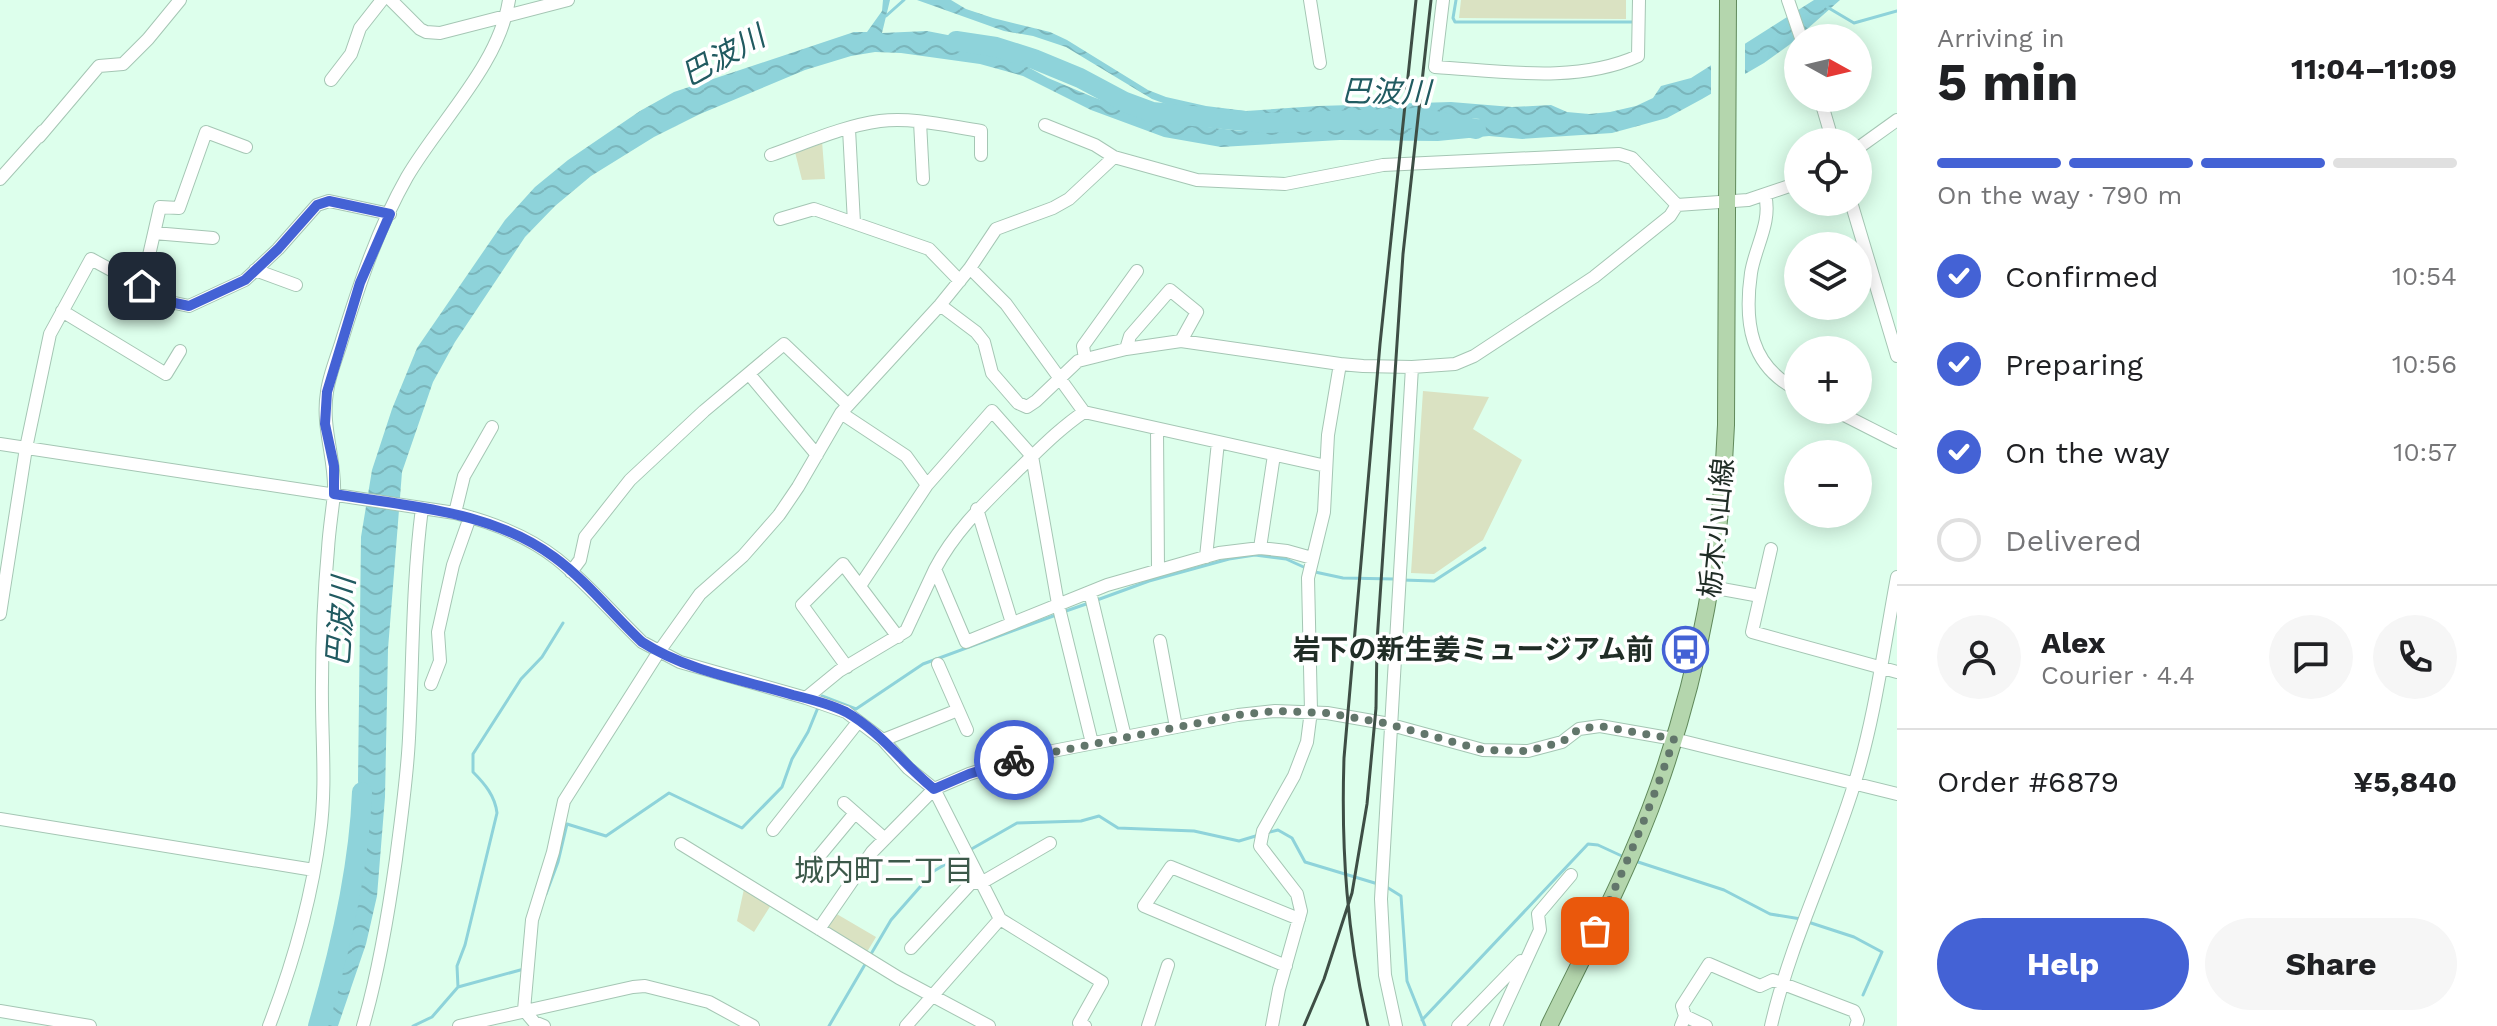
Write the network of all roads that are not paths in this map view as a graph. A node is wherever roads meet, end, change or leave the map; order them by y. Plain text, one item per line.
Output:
1 (180, 0) edge
2 (382, 0) edge
3 (391, 0) edge
4 (509, 0) edge
5 (568, 0) edge
6 (1310, 0) edge
7 (1443, 0) edge
8 (1639, 0) edge
9 (1728, 0) edge
10 (1790, 5) edge
11 (507, 14) junction
12 (1796, 24) edge
13 (1320, 63) dead end
14 (331, 80) dead end
15 (1897, 120) edge
16 (920, 122) junction
17 (1045, 125) dead end
18 (849, 129) junction
19 (1872, 138) edge
20 (246, 147) dead end
21 (771, 155) dead end
22 (981, 155) dead end
23 (1114, 157) junction
24 (0, 179) edge
25 (923, 179) dead end
26 (1784, 188) edge
27 (1765, 195) junction
28 (1728, 202) junction
29 (1677, 205) junction
30 (390, 214) junction
31 (1855, 216) edge
32 (780, 219) dead end
33 (854, 223) junction
34 (154, 233) junction
35 (213, 238) dead end
36 (970, 268) junction
37 (255, 270) junction
38 (1137, 271) dead end
39 (960, 281) junction
40 (296, 285) dead end
41 (142, 286) junction
42 (940, 305) junction
43 (1750, 308) junction
44 (62, 311) junction
45 (1728, 311) junction
46 (1181, 341) junction
47 (1126, 349) junction
48 (180, 351) dead end
49 (1897, 356) edge
50 (1085, 359) junction
51 (1340, 364) junction
52 (1412, 367) junction
53 (749, 374) junction
54 (1060, 377) junction
55 (1784, 383) edge
56 (845, 409) junction
57 (1084, 412) junction
58 (1862, 424) edge
59 (492, 427) dead end
60 (1157, 429) junction
61 (1218, 442) junction
62 (1897, 442) edge
63 (0, 444) edge
64 (26, 448) junction
65 (817, 455) junction
66 (1274, 455) junction
67 (1032, 456) junction
68 (1326, 466) junction
69 (927, 485) junction
70 (340, 496) junction
71 (418, 507) junction
72 (977, 509) junction
73 (455, 513) junction
74 (470, 517) junction
75 (1260, 548) junction
76 (1771, 549) dead end
77 (1206, 557) junction
78 (1312, 558) junction
79 (935, 569) junction
80 (1158, 569) junction
81 (571, 572) junction
82 (1897, 577) edge
83 (860, 586) junction
84 (1711, 587) junction
85 (1090, 592) junction
86 (1760, 596) junction
87 (1058, 604) junction
88 (0, 614) edge
89 (1012, 623) junction
90 (898, 637) junction
91 (1160, 641) dead end
92 (658, 653) junction
93 (938, 664) dead end
94 (847, 667) junction
95 (1880, 667) junction
96 (1897, 672) edge
97 (431, 684) dead end
98 (806, 698) junction
99 (958, 710) junction
100 (1311, 711) junction
101 (858, 722) junction
102 (1391, 725) junction
103 (1176, 727) junction
104 (967, 730) dead end
105 (1125, 737) junction
106 (1674, 739) junction
107 (883, 740) junction
108 (1092, 743) junction
109 (1897, 779) edge
110 (1854, 785) junction
111 (934, 789) junction
112 (1893, 793) edge
113 (844, 803) dead end
114 (855, 813) junction
115 (0, 819) edge
116 (773, 830) dead end
117 (885, 839) junction
118 (1050, 843) dead end
119 (681, 844) dead end
120 (816, 860) dead end
121 (314, 870) junction
122 (1571, 875) dead end
123 (981, 883) junction
124 (1000, 919) junction
125 (1299, 919) junction
126 (819, 929) junction
127 (911, 948) dead end
128 (1529, 953) junction
129 (1168, 965) dead end
130 (1286, 966) junction
131 (1781, 983) junction
132 (931, 997) junction
133 (524, 1010) junction
134 (0, 1011) edge
135 (1683, 1021) edge
136 (90, 1026) edge
137 (269, 1026) edge
138 (363, 1026) edge
139 (459, 1026) edge
140 (544, 1026) edge
141 (753, 1026) edge
142 (906, 1026) edge
143 (989, 1026) edge
144 (1085, 1026) edge
145 (1148, 1026) edge
146 (1272, 1026) edge
147 (1396, 1026) edge
148 (1458, 1026) edge
149 (1496, 1026) edge
150 (1549, 1026) edge
151 (1706, 1026) edge
152 (1771, 1026) edge
153 (1856, 1026) edge

1 - 24 street
2 - 14 street
3 - 11 street
4 - 11 street
5 - 11 street
6 - 13 street
7 - 8 street
9 - 28 main road, 栃木小山線
10 - 12 street
11 - 30 street
15 - 19 street
16 - 18 street
16 - 22 street
16 - 25 street
17 - 23 street
18 - 21 street
18 - 33 street
20 - 34 street
23 - 29 street
23 - 36 street
26 - 27 street
27 - 28 street
27 - 43 street
28 - 29 street
28 - 45 main road, 栃木小山線
29 - 52 street
30 - 37 street
30 - 70 street
31 - 49 street
32 - 33 street
33 - 39 street
34 - 35 street
34 - 41 street
36 - 39 street
36 - 54 street
37 - 40 street
37 - 41 street
38 - 50 street
39 - 42 street
41 - 44 street
42 - 54 street
42 - 56 street
43 - 45 street
43 - 55 street
44 - 48 street
44 - 64 street
45 - 84 main road, 栃木小山線
46 - 47 street
46 - 47 street
46 - 51 street
47 - 50 street
50 - 54 street
51 - 52 street
51 - 68 street
52 - 102 street
53 - 56 street
53 - 65 street
53 - 81 street
54 - 57 street
56 - 65 street
56 - 69 street
57 - 60 street
57 - 67 street
58 - 62 street
59 - 73 street
60 - 61 street
60 - 80 street
61 - 66 street
61 - 77 street
63 - 64 street
64 - 70 street
64 - 88 street
65 - 92 street
66 - 68 street
66 - 75 street
67 - 69 street
67 - 72 street
67 - 87 street
68 - 78 street
69 - 83 street
70 - 71 street
70 - 121 street
71 - 73 street
71 - 138 street
72 - 79 street
72 - 89 street
73 - 74 street
74 - 81 street
74 - 97 street
75 - 77 street
75 - 78 street
76 - 86 street
77 - 80 street
78 - 100 street
79 - 89 street
79 - 90 street
80 - 85 street
81 - 92 street
82 - 95 street
83 - 90 street
83 - 94 street
84 - 86 street
84 - 106 main road, 栃木小山線
85 - 87 street
85 - 105 street
86 - 95 street
87 - 89 street
87 - 108 street
90 - 94 street
91 - 103 street
92 - 98 street
92 - 133 street
93 - 99 street
94 - 98 street
95 - 96 street
95 - 110 street
98 - 101 street
99 - 104 street
99 - 107 street
100 - 102 street
100 - 103 street
100 - 125 street
101 - 107 street
101 - 116 street
102 - 106 street
102 - 147 street
103 - 105 street
105 - 108 street
106 - 110 street
106 - 150 main road, 栃木小山線
107 - 111 street
108 - 111 street
109 - 112 street
110 - 112 street
110 - 131 street
111 - 117 street
111 - 123 street
113 - 114 street
114 - 117 street
114 - 120 street
115 - 121 street
117 - 126 street
118 - 123 street
119 - 126 street
121 - 137 street
122 - 128 street
123 - 124 street
123 - 127 street
124 - 132 street
124 - 144 street
125 - 130 street
125 - 130 street
126 - 132 street
128 - 148 street
128 - 149 street
129 - 145 street
130 - 146 street
131 - 135 street
131 - 152 street
131 - 153 street
132 - 142 street
132 - 143 street
133 - 139 street
133 - 140 street
133 - 141 street
134 - 136 street
135 - 151 street

